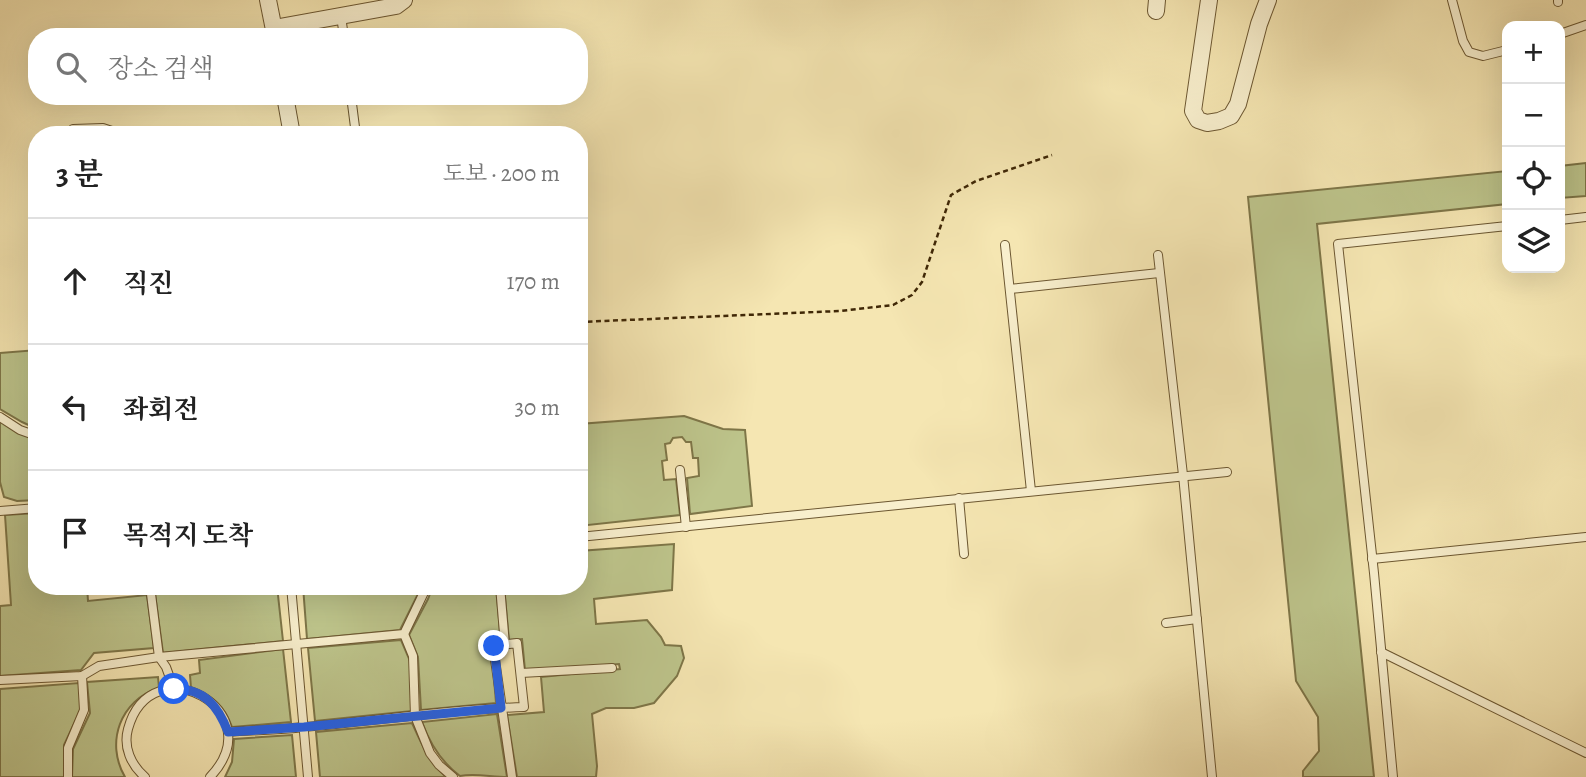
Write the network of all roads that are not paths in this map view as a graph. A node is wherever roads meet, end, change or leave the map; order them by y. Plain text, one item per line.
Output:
1 (268, 0) edge
2 (1209, 0) edge
3 (1268, 0) edge
4 (1452, 0) edge
5 (404, 1) edge
6 (341, 16) junction
7 (1586, 25) edge
8 (273, 28) edge
9 (291, 28) edge
10 (343, 28) edge
11 (1565, 32) edge
12 (1502, 51) edge
13 (287, 105) edge
14 (352, 105) edge
15 (290, 126) edge
16 (355, 126) edge
17 (1586, 217) edge
18 (1565, 219) edge
19 (1502, 227) edge
20 (1005, 245) dead end
21 (1158, 254) dead end
22 (1159, 273) junction
23 (1010, 289) junction
24 (0, 417) edge
25 (28, 433) edge
26 (680, 470) dead end
27 (1227, 472) dead end
28 (1183, 475) junction
29 (1031, 491) junction
30 (958, 498) junction
31 (28, 509) edge
32 (0, 511) edge
33 (686, 527) junction
34 (588, 536) edge
35 (1586, 537) edge
36 (964, 554) dead end
37 (1372, 559) junction
38 (151, 595) edge
39 (293, 595) edge
40 (423, 595) edge
41 (501, 595) edge
42 (1197, 619) junction
43 (1166, 623) dead end
44 (404, 634) junction
45 (296, 643) junction
46 (505, 645) junction
47 (1381, 652) junction
48 (159, 657) junction
49 (612, 668) dead end
50 (521, 673) junction
51 (82, 676) junction
52 (0, 680) edge
53 (174, 689) junction
54 (501, 708) junction
55 (415, 716) junction
56 (304, 727) junction
57 (228, 732) junction
58 (1586, 753) edge
59 (141, 776) edge
60 (68, 777) edge
61 (210, 777) edge
62 (308, 777) edge
63 (453, 777) edge
64 (512, 777) edge
65 (1212, 777) edge
66 (1393, 777) edge

1 - 8 street
2 - 3 street
4 - 12 lane
5 - 6 street
6 - 9 street
6 - 10 lane
7 - 11 lane
13 - 15 street
14 - 16 lane
17 - 18 lane
19 - 37 lane
20 - 23 lane
21 - 22 lane
22 - 23 lane
22 - 28 lane
23 - 29 lane
24 - 25 lane
26 - 33 lane
27 - 28 lane
28 - 29 lane
28 - 42 lane
29 - 30 lane
30 - 33 lane
30 - 36 lane
31 - 32 lane
33 - 34 lane
35 - 37 lane
37 - 47 lane
38 - 48 lane
39 - 45 lane
40 - 44 lane
41 - 46 lane
42 - 43 lane
42 - 65 lane
44 - 45 lane
44 - 55 lane
45 - 48 lane
45 - 56 lane
46 - 50 lane
46 - 54 lane
47 - 58 lane
47 - 66 lane
48 - 51 lane
48 - 53 lane
49 - 50 lane
50 - 54 lane
51 - 52 lane
51 - 60 lane
53 - 57 lane
53 - 59 lane
54 - 55 lane
54 - 64 lane
55 - 56 lane
55 - 63 lane
56 - 57 lane
56 - 62 lane
57 - 61 lane

